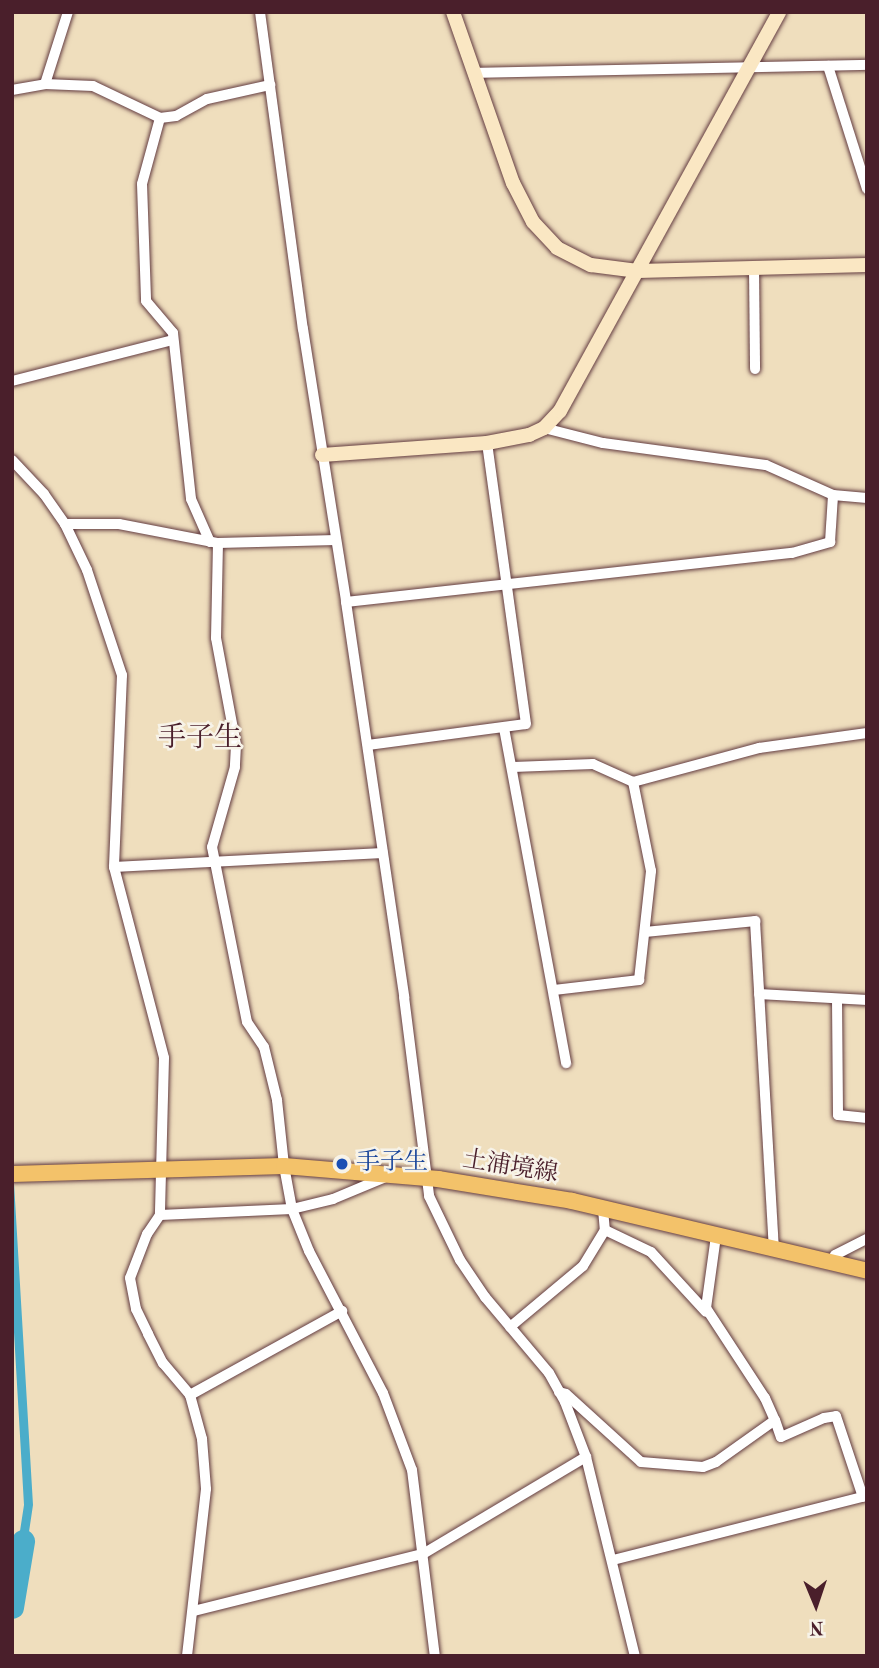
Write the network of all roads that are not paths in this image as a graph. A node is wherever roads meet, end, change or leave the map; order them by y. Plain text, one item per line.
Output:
1 (68, 12) edge
2 (261, 12) edge
3 (453, 12) edge
4 (779, 12) edge
5 (867, 65) edge
6 (750, 66) junction
7 (828, 66) junction
8 (474, 73) junction
9 (45, 84) junction
10 (270, 85) junction
11 (12, 90) edge
12 (160, 118) junction
13 (867, 189) edge
14 (867, 265) edge
15 (754, 268) junction
16 (638, 271) junction
17 (173, 340) junction
18 (755, 369) dead end
19 (12, 381) edge
20 (544, 428) junction
21 (487, 443) junction
22 (322, 455) junction
23 (12, 460) edge
24 (833, 495) junction
25 (865, 496) edge
26 (65, 524) junction
27 (336, 540) junction
28 (214, 542) junction
29 (507, 586) junction
30 (346, 602) junction
31 (504, 728) junction
32 (867, 733) edge
33 (368, 745) junction
34 (513, 767) junction
35 (633, 782) junction
36 (383, 853) junction
37 (215, 862) junction
38 (114, 867) junction
39 (646, 932) junction
40 (554, 990) junction
41 (759, 994) junction
42 (837, 999) junction
43 (867, 1000) edge
44 (566, 1063) dead end
45 (867, 1118) edge
46 (284, 1166) junction
47 (161, 1169) junction
48 (17, 1174) edge
49 (389, 1175) junction
50 (426, 1178) junction
51 (292, 1209) junction
52 (603, 1209) junction
53 (160, 1215) junction
54 (605, 1230) junction
55 (716, 1236) junction
56 (867, 1239) edge
57 (774, 1250) junction
58 (833, 1263) junction
59 (867, 1272) edge
60 (342, 1311) junction
61 (709, 1316) junction
62 (510, 1327) junction
63 (559, 1392) junction
64 (190, 1395) junction
65 (775, 1420) junction
66 (586, 1457) junction
67 (865, 1497) edge
68 (423, 1554) junction
69 (613, 1559) junction
70 (194, 1611) junction
71 (187, 1656) edge
72 (435, 1656) edge
73 (635, 1656) edge

1 - 9 street
2 - 10 street
3 - 8 street
4 - 6 street
5 - 7 street
6 - 7 street
6 - 8 street
6 - 16 street
7 - 13 street
8 - 16 street
9 - 11 street
9 - 12 street
10 - 12 street
10 - 22 street
12 - 17 street
14 - 15 street
15 - 16 street
15 - 18 street
16 - 20 street
17 - 19 street
17 - 28 street
20 - 21 street
20 - 24 street
21 - 22 street
21 - 29 street
22 - 27 street
23 - 26 street
24 - 25 street
24 - 29 street
26 - 28 street
26 - 38 street
27 - 28 street
27 - 30 street
28 - 37 street
29 - 30 street
29 - 31 street
30 - 33 street
31 - 33 street
31 - 34 street
32 - 35 street
33 - 36 street
34 - 35 street
34 - 40 street
35 - 39 street
36 - 37 street
36 - 50 street
37 - 38 street
37 - 46 street
38 - 47 street
39 - 40 street
39 - 41 street
40 - 44 street
41 - 42 street
41 - 57 street
42 - 43 street
42 - 45 street
46 - 47 main road, 土浦境線
46 - 49 main road, 土浦境線
46 - 51 street
47 - 48 main road, 土浦境線
47 - 53 street
49 - 50 main road, 土浦境線
49 - 51 street
50 - 52 main road, 土浦境線
50 - 62 street
51 - 53 street
51 - 60 street
52 - 54 street
52 - 55 main road, 土浦境線
53 - 64 street
54 - 61 street
54 - 62 street
55 - 57 main road, 土浦境線
55 - 61 street
56 - 58 street
57 - 58 main road, 土浦境線
58 - 59 main road, 土浦境線
60 - 64 street
60 - 68 street
61 - 65 street
62 - 63 street
63 - 65 street
63 - 66 street
64 - 70 street
65 - 67 street
66 - 68 street
66 - 69 street
67 - 69 street
68 - 70 street
68 - 72 street
69 - 73 street
70 - 71 street

